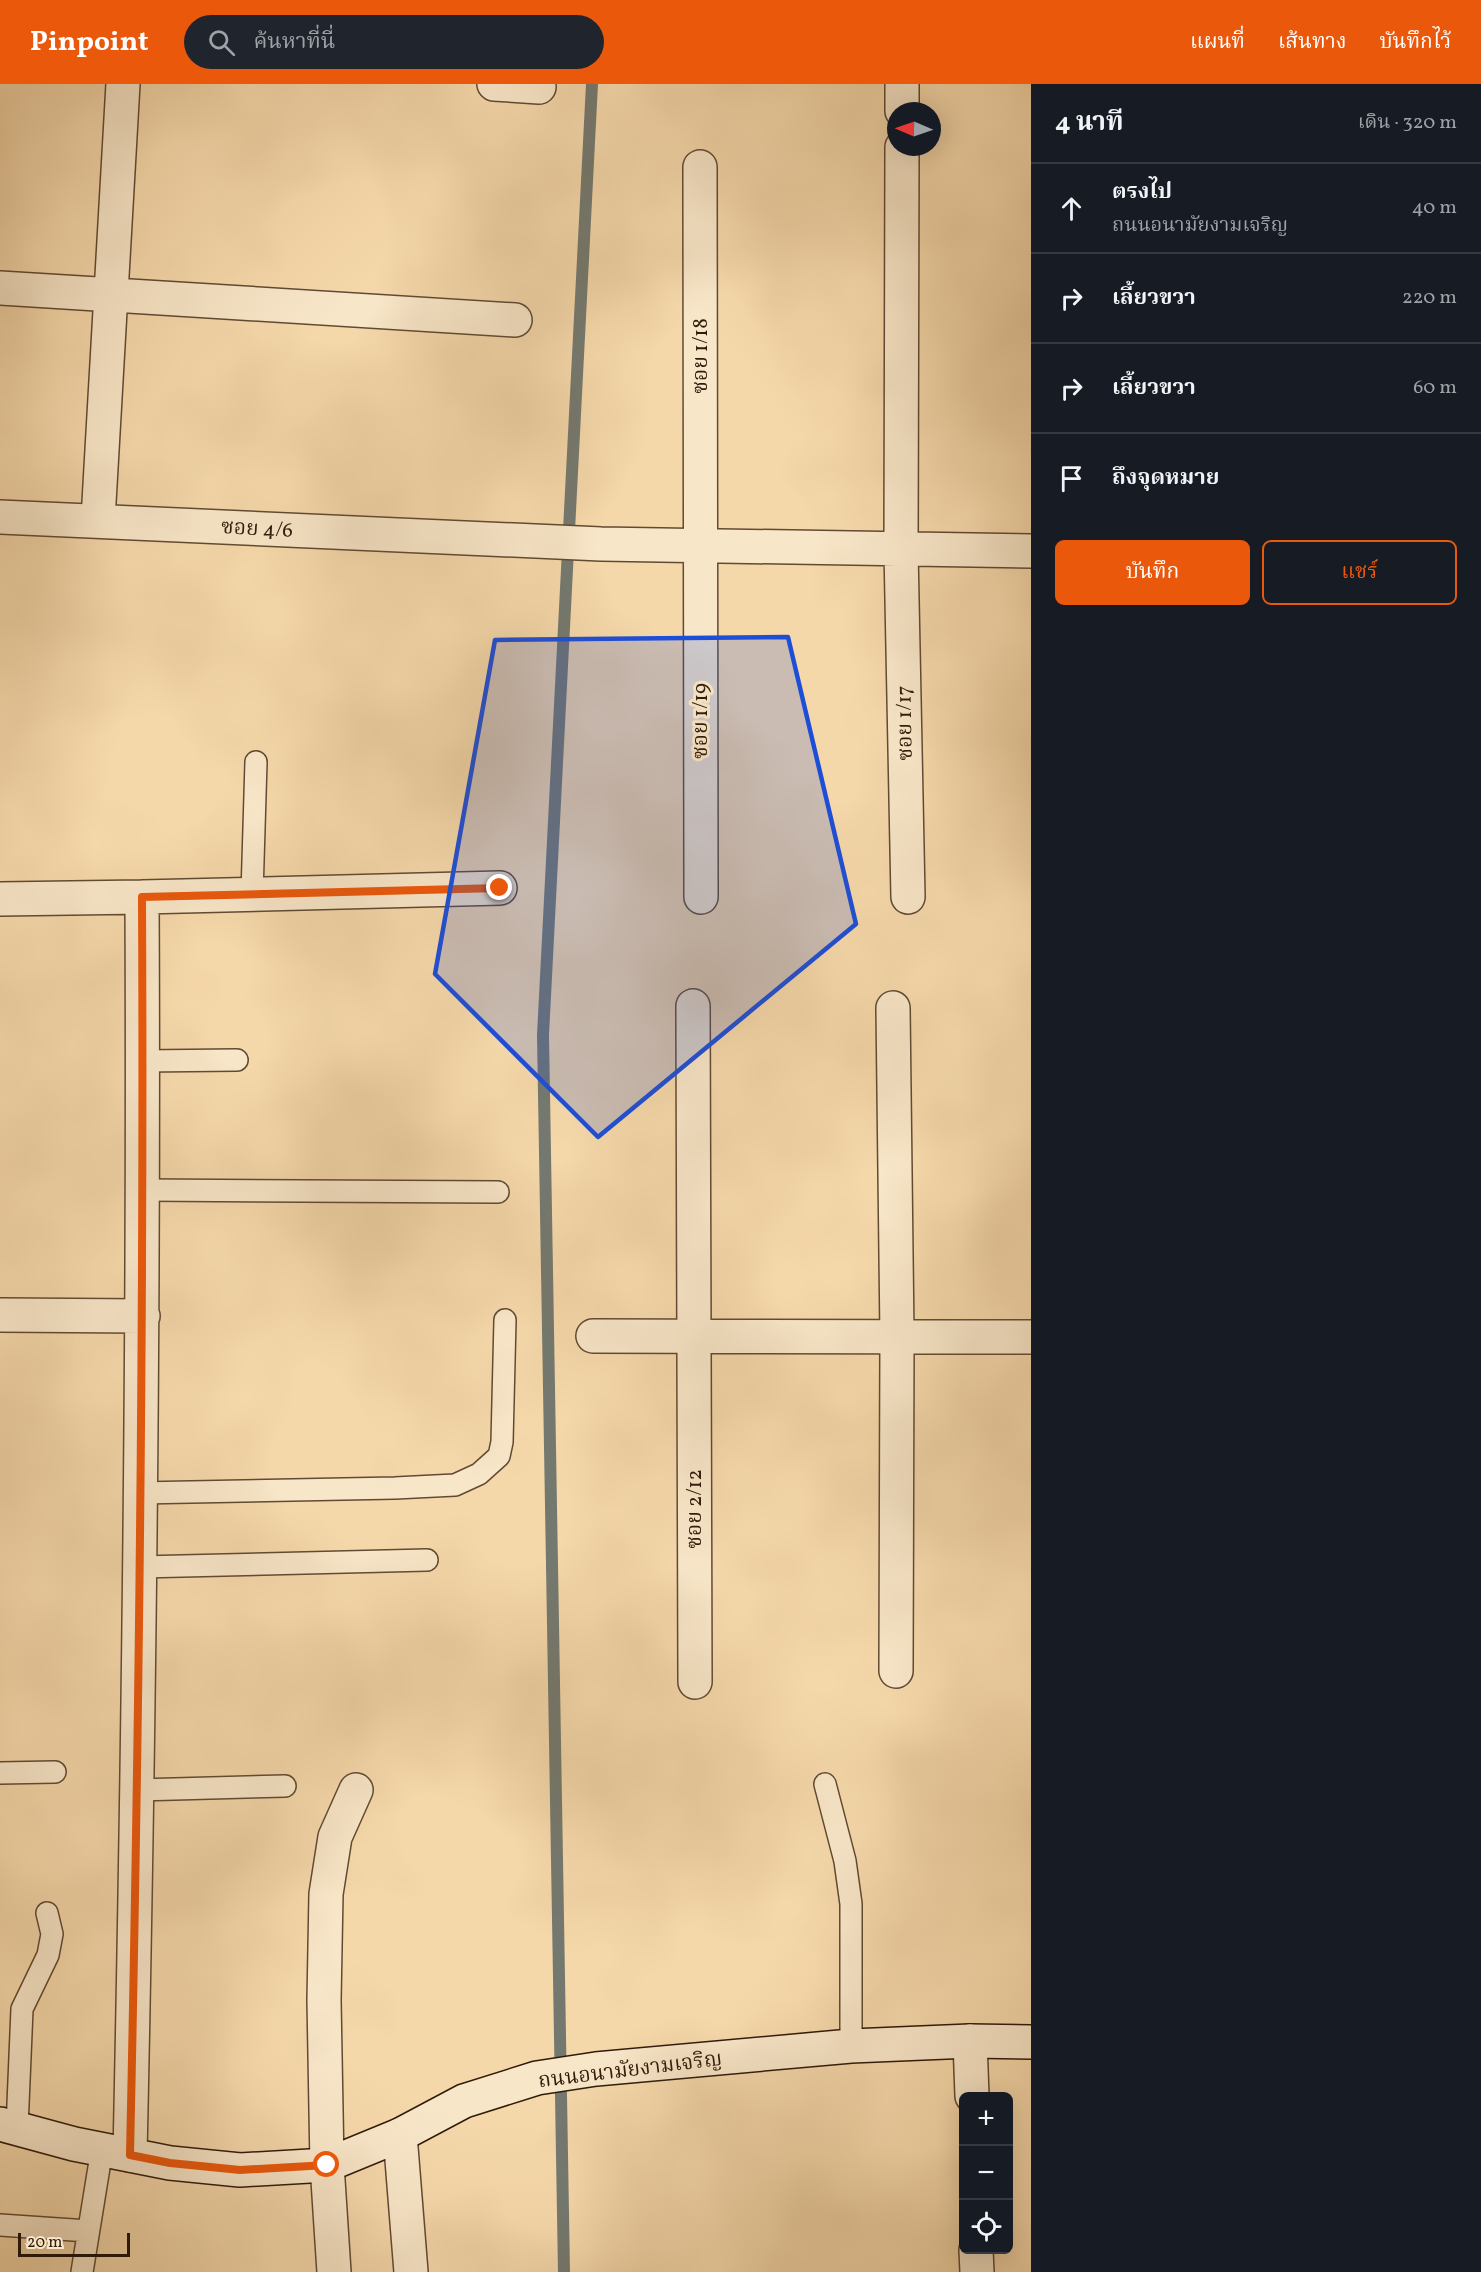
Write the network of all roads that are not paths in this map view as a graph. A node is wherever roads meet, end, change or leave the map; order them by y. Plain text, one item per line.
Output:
1 (123, 84) edge
2 (494, 84) edge
3 (902, 84) edge
4 (539, 87) dead end
5 (902, 102) edge
6 (902, 156) edge
7 (700, 166) dead end
8 (0, 288) edge
9 (111, 294) junction
10 (515, 320) dead end
11 (0, 517) edge
12 (98, 520) junction
13 (699, 546) junction
14 (901, 550) junction
15 (1031, 551) edge
16 (256, 762) dead end
17 (500, 888) dead end
18 (252, 894) junction
19 (142, 897) junction
20 (701, 897) dead end
21 (908, 897) dead end
22 (0, 898) edge
23 (693, 1006) dead end
24 (893, 1008) dead end
25 (237, 1060) dead end
26 (142, 1061) junction
27 (143, 1190) junction
28 (498, 1192) dead end
29 (0, 1316) edge
30 (143, 1316) junction
31 (505, 1320) dead end
32 (593, 1336) dead end
33 (694, 1336) junction
34 (897, 1336) junction
35 (1031, 1337) edge
36 (139, 1493) junction
37 (427, 1560) dead end
38 (140, 1567) junction
39 (896, 1671) dead end
40 (695, 1682) dead end
41 (55, 1772) dead end
42 (0, 1773) edge
43 (825, 1784) dead end
44 (285, 1786) dead end
45 (138, 1790) junction
46 (356, 1790) dead end
47 (46, 1913) dead end
48 (970, 2041) junction
49 (1031, 2042) edge
50 (851, 2046) junction
51 (972, 2092) edge
52 (8, 2126) edge
53 (400, 2135) junction
54 (116, 2152) junction
55 (327, 2165) junction
56 (0, 2225) edge
57 (88, 2231) junction
58 (976, 2254) edge
59 (82, 2272) edge
60 (334, 2272) edge
61 (411, 2272) edge
62 (977, 2272) edge

1 - 9 street
2 - 4 street
3 - 5 street
6 - 14 street, ซอย 1/17
7 - 13 street, ซอย 1/18
8 - 9 street
9 - 10 street
9 - 12 street
11 - 12 street, ซอย 4/6
12 - 13 street, ซอย 4/6
13 - 14 street, ซอย 4/6
13 - 20 street, ซอย 1/19
14 - 15 street, ซอย 4/6
14 - 21 street, ซอย 1/17
16 - 18 lane
17 - 18 street
18 - 19 street
19 - 22 street
19 - 26 street
23 - 33 street, ซอย 2/12
24 - 34 street
25 - 26 lane
26 - 27 street
27 - 28 lane
27 - 30 street
29 - 30 street
30 - 36 street
31 - 36 lane
32 - 33 street
33 - 34 street
33 - 40 street, ซอย 2/12
34 - 35 street
34 - 39 street
36 - 38 street
37 - 38 lane
38 - 45 street
41 - 42 lane
43 - 50 lane
44 - 45 lane
45 - 54 street
46 - 55 street
47 - 52 lane
48 - 49 street, ถนนอนามัยงามเจริญ
48 - 50 street, ถนนอนามัยงามเจริญ
48 - 51 street
50 - 53 street, ถนนอนามัยงามเจริญ
52 - 54 street, ถนนอนามัยงามเจริญ
53 - 55 street, ถนนอนามัยงามเจริญ
53 - 61 street
54 - 55 street, ถนนอนามัยงามเจริญ
54 - 57 lane
55 - 60 street
56 - 57 lane
57 - 59 lane
58 - 62 street

